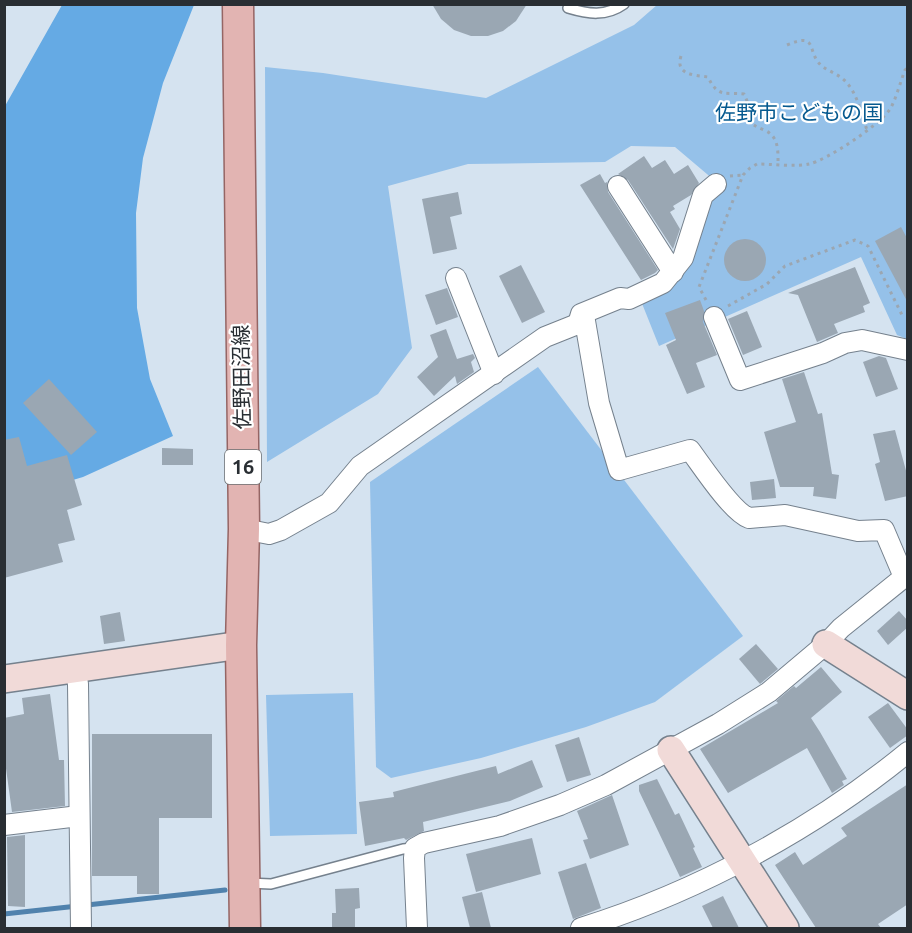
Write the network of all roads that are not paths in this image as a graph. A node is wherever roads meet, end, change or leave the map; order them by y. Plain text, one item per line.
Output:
1 (238, 4) edge
2 (624, 4) edge
3 (568, 8) dead end
4 (716, 184) dead end
5 (618, 186) dead end
6 (673, 272) junction
7 (456, 278) dead end
8 (714, 317) road end
9 (578, 324) junction
10 (908, 350) edge
11 (494, 374) junction
12 (244, 529) junction
13 (905, 575) edge
14 (826, 644) junction
15 (241, 645) junction
16 (75, 668) junction
17 (4, 678) edge
18 (908, 696) edge
19 (672, 750) junction
20 (908, 752) edge
21 (79, 816) junction
22 (4, 825) edge
23 (415, 848) junction
24 (742, 860) junction
25 (245, 883) junction
26 (81, 928) edge
27 (245, 928) edge
28 (417, 928) edge
29 (581, 928) edge
30 (785, 928) edge

1 - 12 main road, 佐野田沼線 / 16
2 - 3 lane
4 - 6 street
5 - 6 street
6 - 9 street
7 - 11 street
8 - 10 street
9 - 11 street
9 - 13 street
11 - 12 street
12 - 15 main road, 佐野田沼線 / 16
13 - 14 street
14 - 18 street
14 - 19 street
15 - 16 street
15 - 25 main road, 佐野田沼線 / 16
16 - 17 street
16 - 21 street
19 - 23 street
19 - 24 street
20 - 24 street
21 - 22 street
21 - 26 street
23 - 25 lane
23 - 28 street
24 - 29 street
24 - 30 street
25 - 27 main road, 佐野田沼線 / 16

